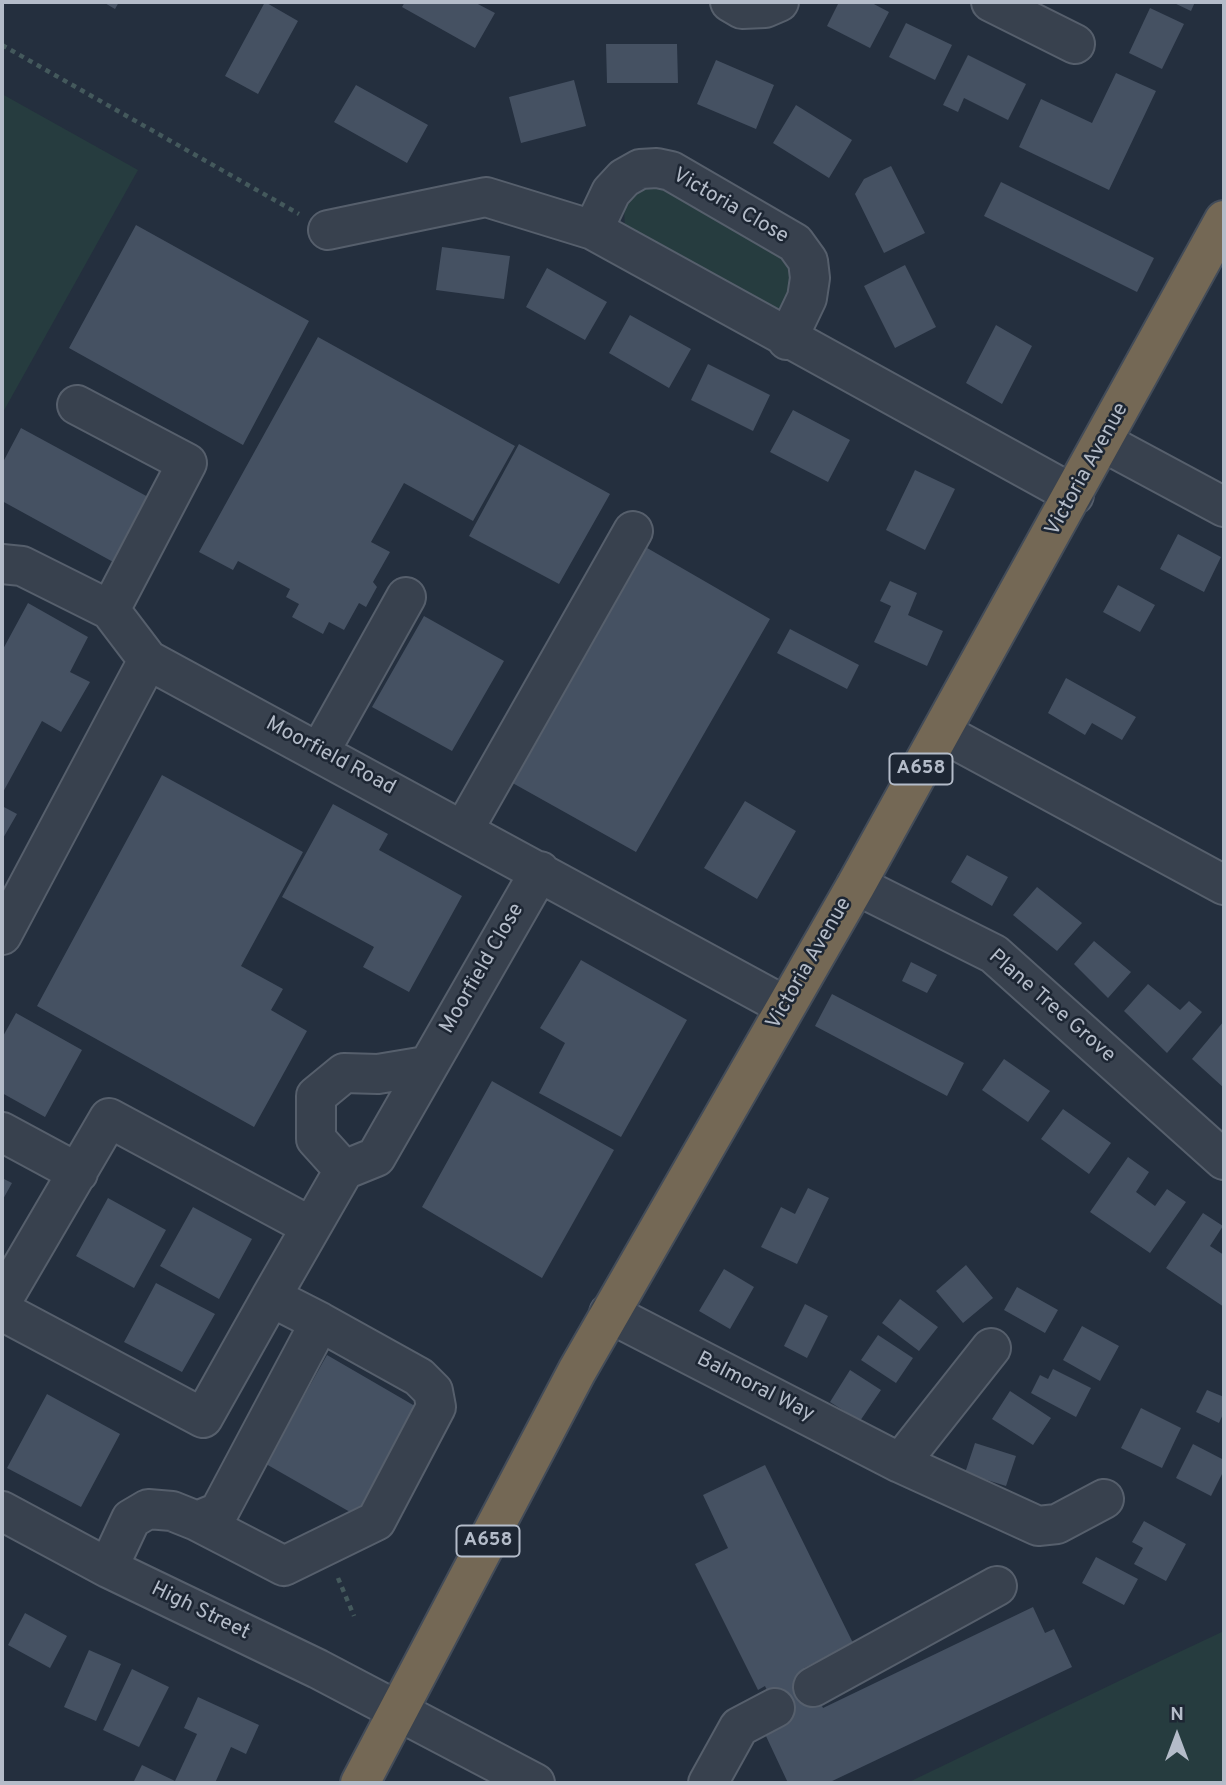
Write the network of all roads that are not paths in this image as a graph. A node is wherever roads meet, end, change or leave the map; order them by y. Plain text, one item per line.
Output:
1 (730, 2) edge
2 (779, 2) edge
3 (990, 2) edge
4 (1075, 44) dead end
5 (1224, 220) edge
6 (328, 230) road end
7 (593, 230) junction
8 (787, 340) junction
9 (77, 405) dead end
10 (1103, 442) junction
11 (1074, 495) junction
12 (1224, 507) edge
13 (633, 531) dead end
14 (2, 564) edge
15 (406, 597) dead end
16 (110, 610) junction
17 (148, 660) junction
18 (941, 732) junction
19 (320, 751) junction
20 (464, 829) junction
21 (540, 871) junction
22 (856, 884) junction
23 (1224, 885) edge
24 (2, 935) edge
25 (785, 1006) junction
26 (426, 1066) junction
27 (2, 1132) edge
28 (1224, 1160) edge
29 (344, 1170) junction
30 (78, 1173) junction
31 (310, 1226) junction
32 (271, 1297) junction
33 (2, 1301) edge
34 (2, 1311) edge
35 (610, 1313) junction
36 (320, 1322) junction
37 (991, 1348) dead end
38 (900, 1463) junction
39 (1104, 1499) dead end
40 (2, 1511) edge
41 (197, 1521) junction
42 (108, 1569) junction
43 (997, 1586) dead end
44 (813, 1687) dead end
45 (775, 1708) dead end
46 (400, 1710) junction
47 (360, 1783) edge
48 (535, 1783) edge
49 (708, 1783) edge

1 - 2 street
3 - 4 street
5 - 10 highway, Victoria Avenue / A658
6 - 7 street
7 - 8 street
7 - 8 street, Victoria Close
8 - 11 street
9 - 16 street
10 - 11 highway, Victoria Avenue / A658
10 - 12 street
11 - 18 highway, Victoria Avenue / A658
13 - 20 street
14 - 16 street
15 - 19 street
16 - 17 street
17 - 19 street, Moorfield Road
17 - 24 street
18 - 22 highway, Victoria Avenue / A658
18 - 23 street
19 - 20 street, Moorfield Road
20 - 21 street, Moorfield Road
21 - 25 street, Moorfield Road
21 - 26 street, Moorfield Close
22 - 25 highway, Victoria Avenue / A658
22 - 28 street, Plane Tree Grove
25 - 35 highway, Victoria Avenue / A658
26 - 29 street, Moorfield Close
26 - 29 street
27 - 30 street
29 - 31 street
30 - 31 street
30 - 33 street
31 - 32 street
32 - 34 street
32 - 36 street
35 - 38 street, Balmoral Way
35 - 46 highway, Victoria Avenue / A658
36 - 41 street
36 - 41 street
37 - 38 street
38 - 39 street, Balmoral Way
40 - 42 street, High Street
41 - 42 street
42 - 46 street, High Street
43 - 44 street
45 - 49 street
46 - 47 highway, A658
46 - 48 street, High Street

